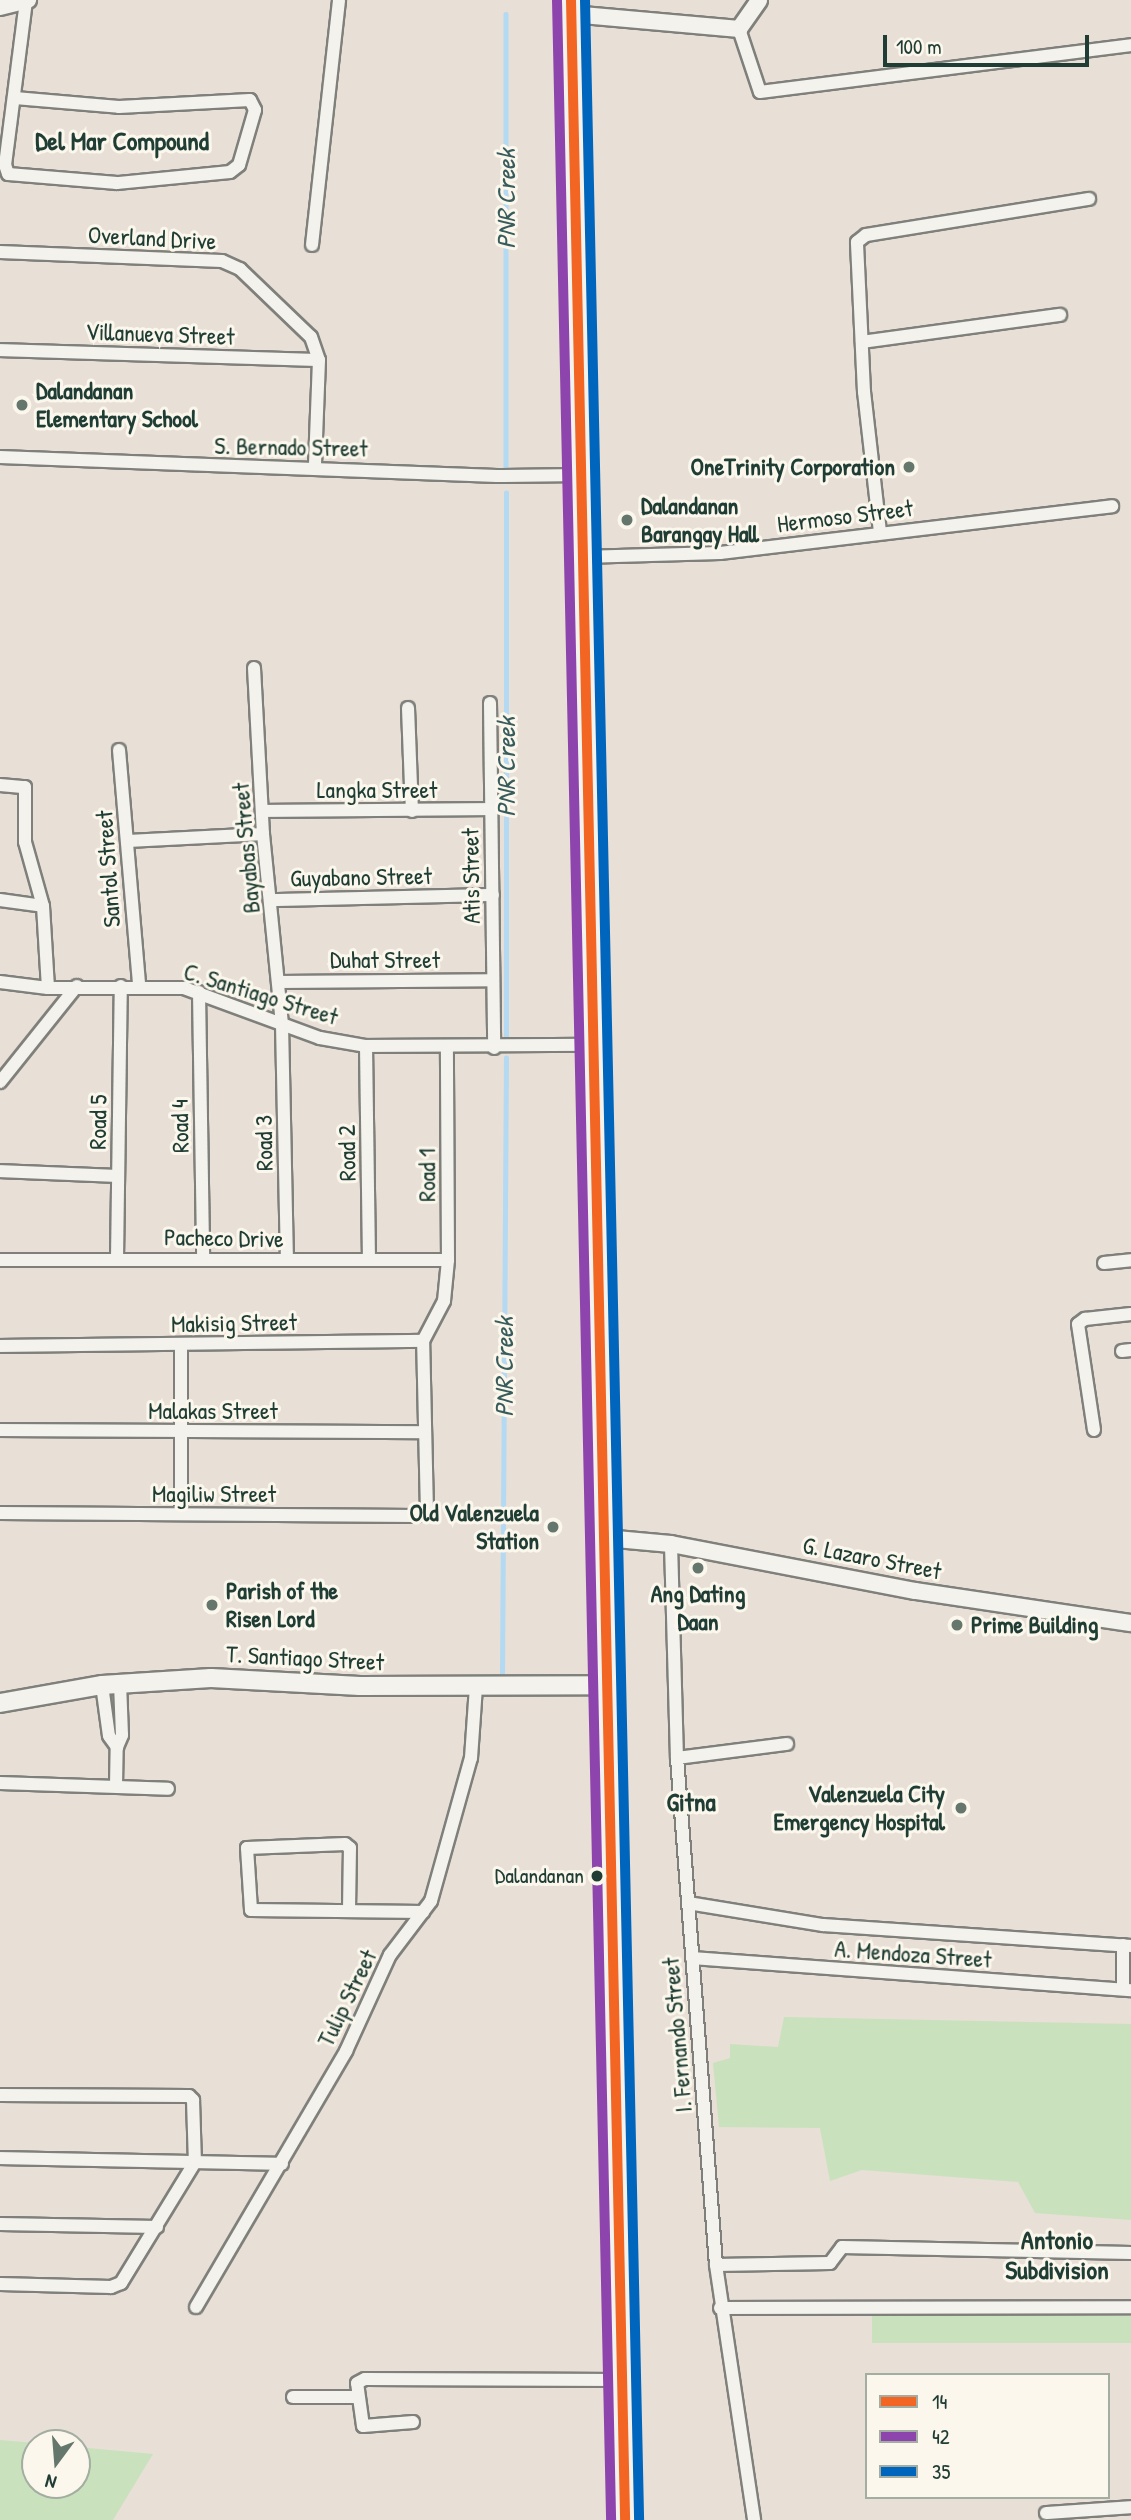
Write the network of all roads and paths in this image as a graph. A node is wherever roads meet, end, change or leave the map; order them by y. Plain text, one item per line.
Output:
1 (27, 0) edge
2 (340, 0) edge
3 (760, 0) edge
4 (0, 6) edge
5 (571, 7) edge
6 (739, 29) junction
7 (1131, 45) edge
8 (15, 98) junction
9 (1089, 199) dead end
10 (312, 245) dead end
11 (0, 252) edge
12 (1060, 315) dead end
13 (862, 342) junction
14 (0, 350) edge
15 (318, 360) junction
16 (0, 457) edge
17 (315, 466) junction
18 (581, 475) junction
19 (1112, 506) dead end
20 (880, 532) junction
21 (582, 557) junction
22 (254, 668) dead end
23 (490, 703) dead end
24 (408, 708) dead end
25 (119, 750) dead end
26 (0, 785) edge
27 (491, 809) junction
28 (262, 811) junction
29 (412, 811) junction
30 (263, 834) junction
31 (129, 841) junction
32 (493, 895) junction
33 (0, 900) edge
34 (273, 901) junction
35 (43, 906) junction
36 (492, 980) junction
37 (0, 982) edge
38 (279, 982) junction
39 (139, 985) junction
40 (77, 986) junction
41 (121, 986) junction
42 (48, 988) junction
43 (199, 992) junction
44 (282, 1024) junction
45 (593, 1045) junction
46 (366, 1046) junction
47 (494, 1048) junction
48 (447, 1049) junction
49 (0, 1082) edge
50 (0, 1171) edge
51 (118, 1176) junction
52 (117, 1259) junction
53 (203, 1259) junction
54 (287, 1260) junction
55 (369, 1260) junction
56 (448, 1260) junction
57 (1131, 1260) edge
58 (0, 1261) edge
59 (1104, 1262) dead end
60 (1131, 1314) edge
61 (423, 1341) junction
62 (181, 1345) junction
63 (0, 1346) edge
64 (0, 1430) edge
65 (1094, 1430) dead end
66 (180, 1432) junction
67 (425, 1432) junction
68 (0, 1513) edge
69 (181, 1514) junction
70 (606, 1538) junction
71 (671, 1544) junction
72 (1131, 1623) edge
73 (120, 1684) junction
74 (102, 1685) junction
75 (609, 1685) junction
76 (476, 1687) junction
77 (0, 1703) edge
78 (787, 1744) dead end
79 (117, 1747) junction
80 (677, 1758) junction
81 (0, 1783) edge
82 (116, 1786) junction
83 (168, 1789) dead end
84 (688, 1903) junction
85 (349, 1910) junction
86 (423, 1912) junction
87 (1127, 1946) edge
88 (692, 1958) junction
89 (1127, 1990) edge
90 (0, 2095) edge
91 (0, 2158) edge
92 (195, 2162) junction
93 (282, 2164) junction
94 (0, 2224) edge
95 (157, 2227) junction
96 (1131, 2253) edge
97 (716, 2265) junction
98 (0, 2284) edge
99 (196, 2307) dead end
100 (1131, 2307) edge
101 (720, 2308) junction
102 (620, 2380) junction
103 (293, 2397) dead end
104 (357, 2397) junction
105 (413, 2422) dead end
106 (1131, 2507) edge
107 (1046, 2513) dead end
108 (625, 2520) edge
109 (754, 2520) edge

1 - 4 street
1 - 8 street
2 - 10 street
3 - 6 street
5 - 6 street
5 - 18 highway
6 - 7 street
8 - 8 street
9 - 13 street
11 - 15 street, Overland Drive
12 - 13 street
13 - 20 street
14 - 15 street, Villanueva Street
15 - 17 street, Overland Drive
16 - 17 street, S. Bernado Street
17 - 18 street, S. Bernado Street
18 - 21 highway
19 - 20 street, Hermoso Street
20 - 21 street, Hermoso Street
21 - 45 highway
22 - 28 street, Bayabas Street
23 - 27 street, Atis Street
24 - 29 street
25 - 31 street, Santol Street
26 - 35 street
27 - 29 street, Langka Street
27 - 32 street, Atis Street
28 - 29 street, Langka Street
28 - 30 street, Bayabas Street
30 - 31 street
30 - 34 street, Bayabas Street
31 - 39 street, Santol Street
32 - 34 street, Guyabano Street
32 - 36 street, Atis Street
33 - 35 street
34 - 38 street, Bayabas Street
35 - 42 street
36 - 38 street, Duhat Street
36 - 47 street, Atis Street
37 - 42 street, C. Santiago Street
38 - 44 street, Bayabas Street
39 - 41 street, C. Santiago Street
39 - 43 street, C. Santiago Street
40 - 41 street, C. Santiago Street
40 - 42 street, C. Santiago Street
40 - 49 street
41 - 51 street, Road 5
43 - 44 street, C. Santiago Street
43 - 53 street, Road 4
44 - 46 street, C. Santiago Street
44 - 54 street, Road 3
45 - 47 street, C. Santiago Street
45 - 70 highway
46 - 48 street, C. Santiago Street
46 - 55 street, Road 2
47 - 48 street, C. Santiago Street
48 - 56 street, Road 1
50 - 51 street
51 - 52 street, Road 5
52 - 53 street, Pacheco Drive
52 - 58 street, Pacheco Drive
53 - 54 street, Pacheco Drive
54 - 55 street, Pacheco Drive
55 - 56 street, Pacheco Drive
56 - 61 street, Road 1
57 - 59 street
60 - 65 street
61 - 62 street, Makisig Street
61 - 67 street
62 - 63 street, Makisig Street
62 - 66 street
64 - 66 street, Malakas Street
66 - 67 street, Malakas Street
66 - 69 street
67 - 69 street, Magiliw Street
68 - 69 street, Magiliw Street
70 - 71 street, G. Lazaro Street
70 - 75 highway
71 - 72 street, G. Lazaro Street
71 - 80 street, I. Fernando Street
73 - 74 main road, T. Santiago Street
73 - 76 main road, T. Santiago Street
73 - 79 street
74 - 77 main road, T. Santiago Street
74 - 79 street
75 - 76 main road, T. Santiago Street
75 - 102 highway
76 - 86 street, Tulip Street
78 - 80 street
79 - 82 street
80 - 84 street, I. Fernando Street
81 - 82 street
82 - 83 street
84 - 87 street
84 - 88 street, I. Fernando Street
85 - 85 street
85 - 86 street
86 - 93 street, Tulip Street
87 - 89 street
88 - 89 street, A. Mendoza Street
88 - 97 street, I. Fernando Street
90 - 92 street
91 - 92 street
92 - 93 street
92 - 95 street
93 - 99 street, Tulip Street
94 - 95 street
95 - 98 street
96 - 97 street
97 - 101 street, I. Fernando Street
100 - 101 street
101 - 109 street, I. Fernando Street
102 - 104 street
102 - 108 highway
103 - 104 street
104 - 105 street
106 - 107 street

